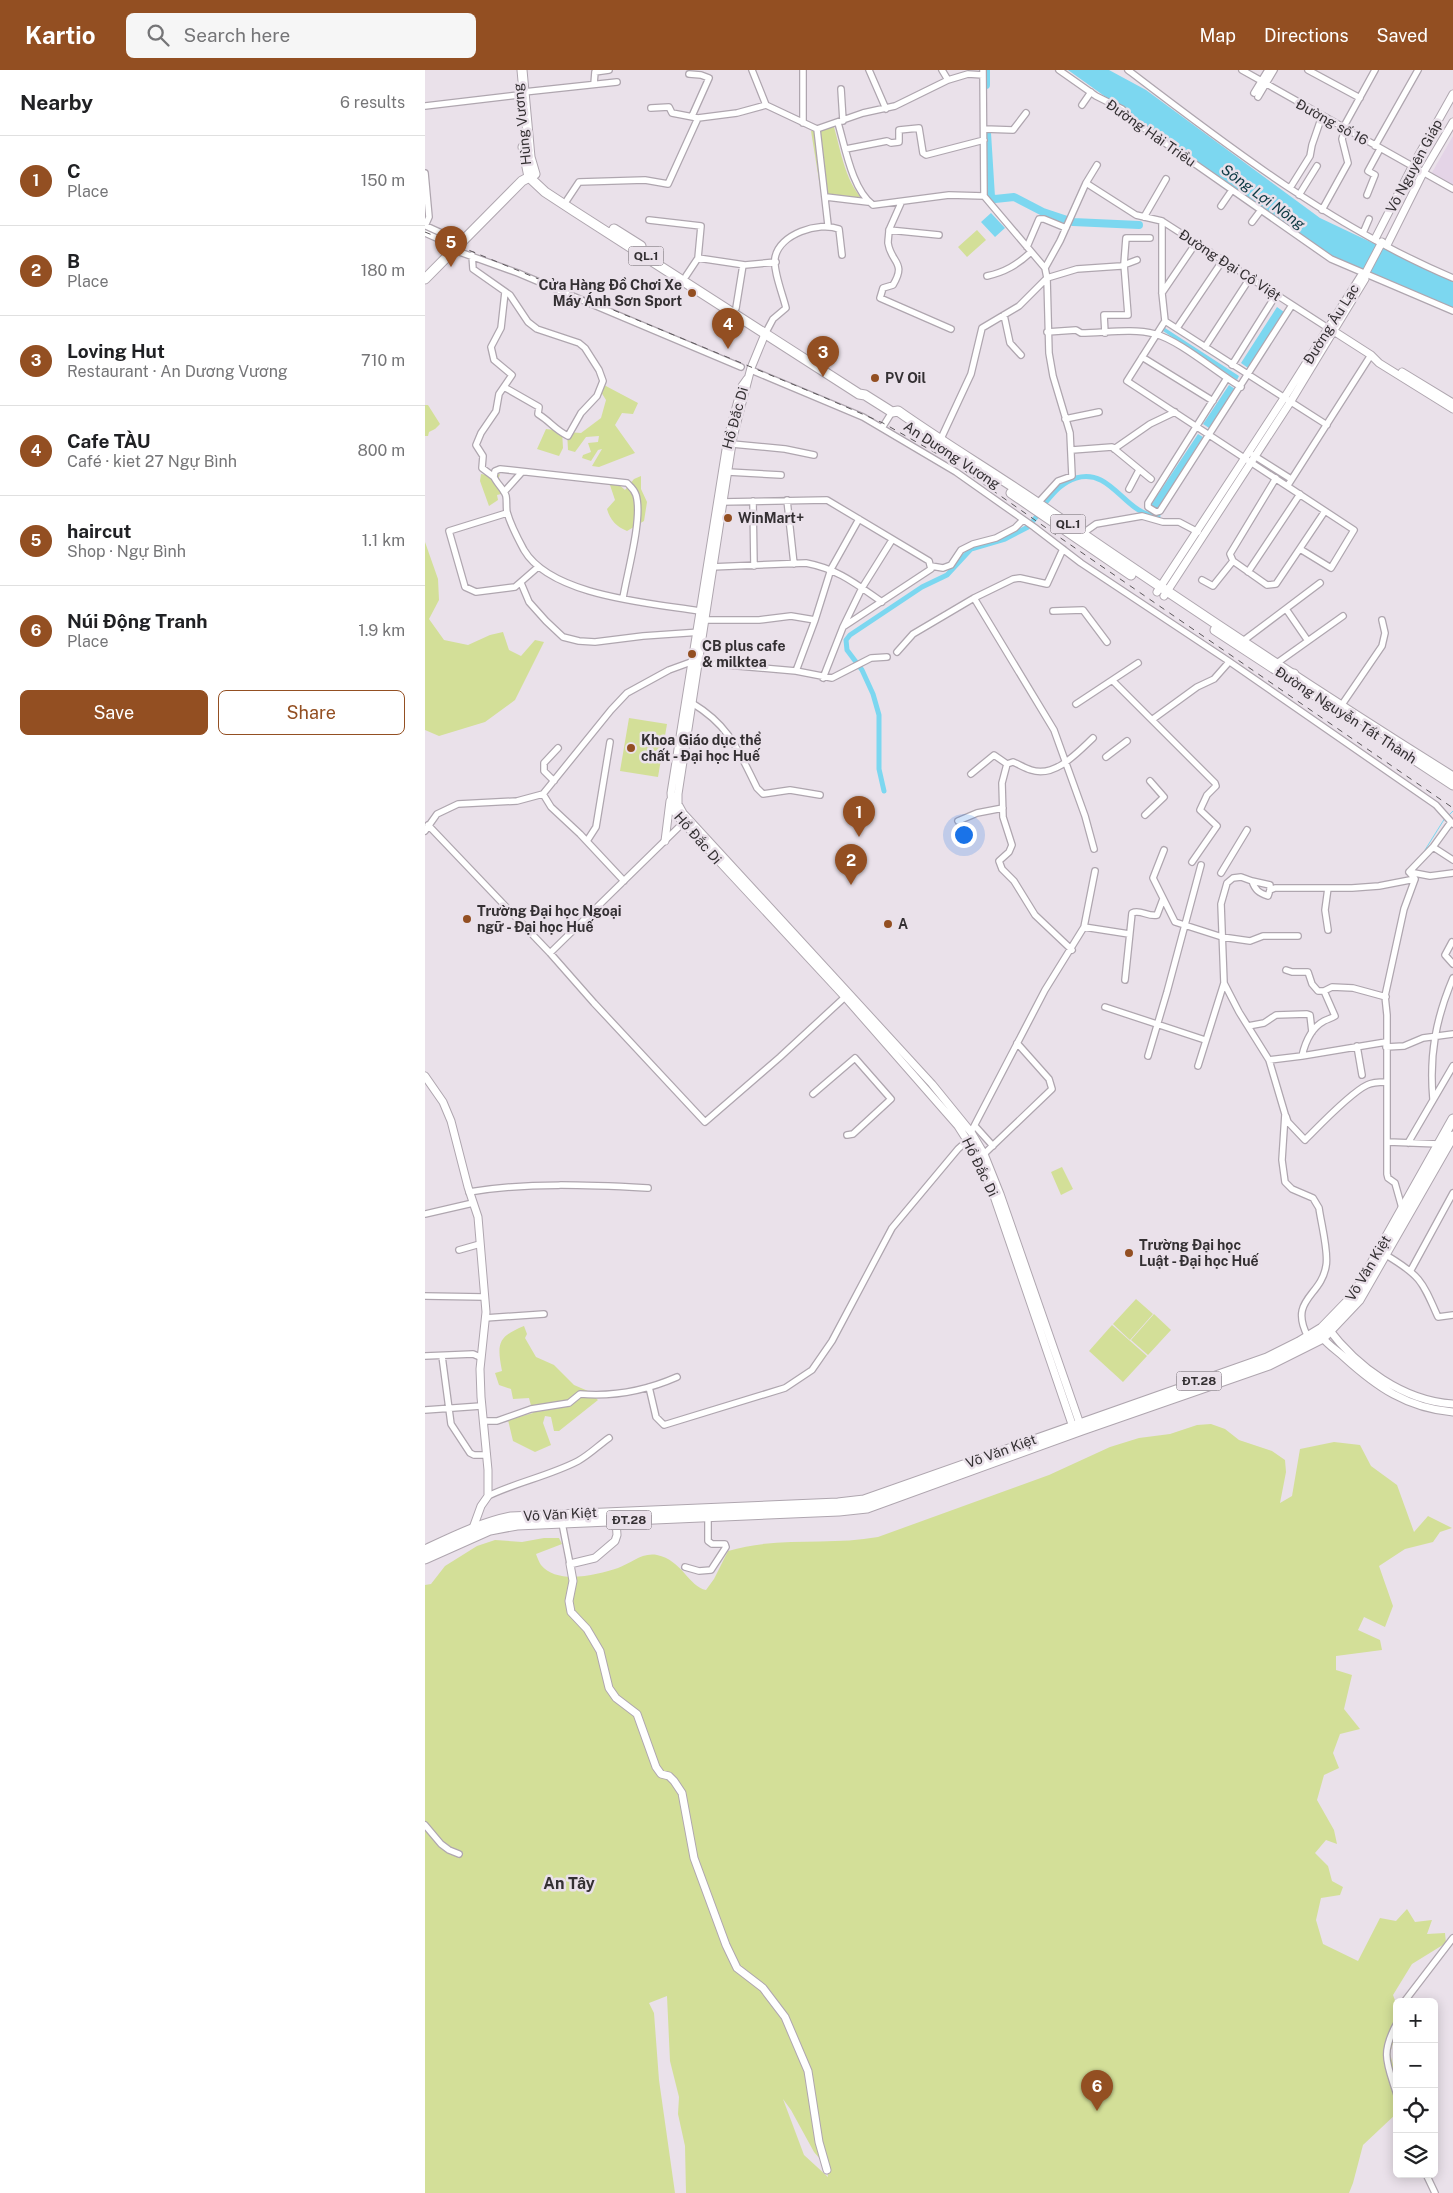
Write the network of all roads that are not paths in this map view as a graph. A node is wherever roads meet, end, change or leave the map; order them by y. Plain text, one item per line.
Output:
1 (516, 70) edge
2 (522, 70) edge
3 (609, 70) edge
4 (753, 70) edge
5 (803, 70) edge
6 (869, 70) edge
7 (942, 70) edge
8 (1059, 70) edge
9 (1128, 70) edge
10 (1242, 70) edge
11 (1268, 70) edge
12 (1274, 70) edge
13 (1307, 70) edge
14 (1375, 70) edge
15 (1418, 70) edge
16 (983, 73) edge
17 (689, 74) dead end
18 (948, 80) junction
19 (617, 82) dead end
20 (1264, 83) junction
21 (594, 84) junction
22 (841, 89) dead end
23 (1091, 92) junction
24 (521, 93) junction
25 (1453, 94) edge
26 (1256, 95) dead end
27 (1360, 98) junction
28 (766, 105) junction
29 (1082, 105) dead end
30 (425, 106) edge
31 (651, 108) dead end
32 (885, 108) junction
33 (1026, 113) dead end
34 (1322, 116) junction
35 (695, 117) junction
36 (841, 122) junction
37 (1453, 122) edge
38 (803, 123) junction
39 (817, 129) junction
40 (984, 129) junction
41 (1344, 129) junction
42 (984, 140) junction
43 (846, 148) junction
44 (1377, 148) junction
45 (1097, 165) dead end
46 (1317, 166) dead end
47 (1412, 167) junction
48 (425, 173) edge
49 (1423, 173) junction
50 (532, 175) junction
51 (1166, 179) dead end
52 (1086, 183) junction
53 (1290, 188) junction
54 (1453, 189) edge
55 (1232, 190) junction
56 (1299, 195) junction
57 (984, 196) junction
58 (1367, 196) dead end
59 (825, 197) junction
60 (567, 200) junction
61 (868, 202) junction
62 (901, 203) junction
63 (1221, 206) dead end
64 (1261, 210) junction
65 (1322, 210) junction
66 (1144, 217) junction
67 (1369, 219) dead end
68 (649, 220) dead end
69 (1162, 221) junction
70 (1252, 222) dead end
71 (828, 225) junction
72 (425, 226) edge
73 (1067, 226) junction
74 (889, 230) junction
75 (1363, 232) junction
76 (425, 233) edge
77 (939, 234) dead end
78 (1150, 238) dead end
79 (1196, 243) junction
80 (1381, 243) junction
81 (458, 246) junction
82 (1029, 250) junction
83 (472, 255) junction
84 (842, 255) dead end
85 (697, 258) junction
86 (1137, 260) dead end
87 (1223, 260) junction
88 (776, 262) junction
89 (1124, 264) junction
90 (666, 265) junction
91 (743, 265) junction
92 (1045, 268) junction
93 (1366, 273) junction
94 (687, 276) junction
95 (987, 276) dead end
96 (1047, 278) junction
97 (1250, 278) junction
98 (1453, 278) edge
99 (425, 279) edge
100 (505, 292) junction
101 (1162, 293) junction
102 (1277, 295) junction
103 (1292, 305) junction
104 (736, 308) junction
105 (1453, 311) edge
106 (1005, 315) junction
107 (1165, 321) junction
108 (1177, 328) junction
109 (951, 329) dead end
110 (1331, 330) junction
111 (766, 331) junction
112 (1047, 332) junction
113 (1105, 333) junction
114 (1155, 334) junction
115 (1205, 347) junction
116 (1021, 355) dead end
117 (1371, 355) junction
118 (1142, 357) junction
119 (1232, 365) junction
120 (741, 368) dead end
121 (750, 372) junction
122 (1248, 374) junction
123 (1227, 378) junction
124 (1241, 386) junction
125 (504, 387) junction
126 (1288, 400) junction
127 (1213, 402) junction
128 (1453, 403) edge
129 (1453, 409) edge
130 (892, 412) junction
131 (1099, 412) dead end
132 (1175, 412) junction
133 (1065, 418) junction
134 (1327, 424) junction
135 (1197, 426) junction
136 (882, 428) junction
137 (1209, 434) junction
138 (939, 443) junction
139 (732, 444) junction
140 (1115, 449) junction
141 (1072, 450) junction
142 (814, 455) dead end
143 (1250, 457) junction
144 (1139, 470) junction
145 (522, 472) junction
146 (728, 472) junction
147 (781, 475) dead end
148 (494, 477) junction
149 (1276, 478) junction
150 (1151, 479) dead end
151 (1291, 479) junction
152 (1288, 485) junction
153 (1129, 489) dead end
154 (1012, 491) junction
155 (504, 492) junction
156 (1300, 494) junction
157 (787, 500) junction
158 (753, 501) junction
159 (720, 502) junction
160 (1038, 503) junction
161 (1325, 511) junction
162 (507, 514) junction
163 (859, 519) junction
164 (1025, 521) junction
165 (1082, 534) junction
166 (1197, 537) junction
167 (892, 540) junction
168 (1063, 548) junction
169 (1300, 549) junction
170 (1233, 561) junction
171 (794, 564) junction
172 (754, 566) junction
173 (931, 566) junction
174 (538, 567) junction
175 (710, 567) junction
176 (831, 569) junction
177 (1248, 572) junction
178 (1203, 580) dead end
179 (521, 583) junction
180 (1320, 583) dead end
181 (862, 588) junction
182 (1162, 592) junction
183 (623, 598) junction
184 (974, 598) junction
185 (882, 602) junction
186 (1286, 609) junction
187 (699, 611) junction
188 (1053, 611) dead end
189 (1343, 616) dead end
190 (701, 620) junction
191 (815, 620) junction
192 (1382, 620) dead end
193 (843, 626) junction
194 (699, 632) junction
195 (1308, 641) junction
196 (1107, 642) dead end
197 (1241, 643) junction
198 (897, 652) dead end
199 (887, 657) dead end
200 (695, 662) junction
201 (1229, 662) junction
202 (1138, 663) dead end
203 (1277, 663) junction
204 (796, 671) junction
205 (1292, 676) junction
206 (823, 678) junction
207 (1113, 681) junction
208 (692, 703) junction
209 (1076, 704) dead end
210 (1339, 708) junction
211 (1153, 719) junction
212 (1093, 738) dead end
213 (1127, 741) dead end
214 (610, 742) dead end
215 (558, 748) dead end
216 (1106, 757) dead end
217 (1007, 764) junction
218 (1065, 764) junction
219 (971, 774) dead end
220 (1453, 777) edge
221 (554, 781) junction
222 (1150, 781) dead end
223 (1453, 785) edge
224 (671, 793) junction
225 (543, 794) junction
226 (820, 795) dead end
227 (675, 805) junction
228 (1003, 808) junction
229 (1145, 816) dead end
230 (958, 821) dead end
231 (1451, 822) edge
232 (683, 823) junction
233 (426, 828) edge
234 (1247, 830) dead end
235 (697, 833) junction
236 (587, 841) junction
237 (665, 841) junction
238 (1433, 847) junction
239 (1095, 850) dead end
240 (1164, 850) dead end
241 (1453, 860) edge
242 (1192, 862) dead end
243 (1201, 865) dead end
244 (1095, 871) dead end
245 (1409, 872) junction
246 (1221, 873) dead end
247 (1453, 874) edge
248 (1415, 879) junction
249 (625, 881) junction
250 (1252, 881) junction
251 (1328, 888) junction
252 (1270, 890) junction
253 (755, 897) junction
254 (1163, 899) junction
255 (1184, 926) junction
256 (1084, 927) junction
257 (1329, 930) dead end
258 (1129, 934) junction
259 (1297, 936) dead end
260 (1222, 937) junction
261 (1452, 942) dead end
262 (1072, 950) junction
263 (550, 953) junction
264 (1453, 964) edge
265 (1287, 970) dead end
266 (1453, 978) edge
267 (1125, 980) dead end
268 (1223, 983) junction
269 (1324, 990) junction
270 (845, 997) junction
271 (1386, 997) junction
272 (1105, 1008) dead end
273 (1157, 1025) junction
274 (1247, 1026) junction
275 (1313, 1032) junction
276 (1453, 1034) edge
277 (1436, 1037) junction
278 (1205, 1040) junction
279 (1017, 1043) junction
280 (1386, 1044) junction
281 (1357, 1046) junction
282 (1147, 1056) dead end
283 (1302, 1056) junction
284 (1269, 1060) junction
285 (1198, 1066) dead end
286 (1453, 1066) edge
287 (1362, 1075) dead end
288 (425, 1076) edge
289 (1386, 1082) junction
290 (813, 1094) dead end
291 (1433, 1099) junction
292 (1285, 1114) junction
293 (1452, 1123) edge
294 (973, 1129) junction
295 (847, 1134) dead end
296 (1453, 1136) edge
297 (967, 1140) junction
298 (1388, 1142) junction
299 (1408, 1143) junction
300 (993, 1146) junction
301 (1443, 1146) junction
302 (984, 1154) junction
303 (648, 1188) dead end
304 (469, 1192) junction
305 (1453, 1192) edge
306 (473, 1202) junction
307 (1403, 1209) junction
308 (425, 1214) edge
309 (1392, 1237) junction
310 (480, 1244) junction
311 (459, 1250) dead end
312 (1386, 1255) junction
313 (1411, 1270) junction
314 (425, 1296) edge
315 (484, 1297) junction
316 (544, 1314) dead end
317 (1453, 1315) edge
318 (485, 1318) junction
319 (1328, 1328) junction
320 (1320, 1335) junction
321 (1308, 1337) junction
322 (425, 1356) edge
323 (442, 1356) junction
324 (481, 1357) junction
325 (677, 1377) dead end
326 (649, 1387) junction
327 (1184, 1391) junction
328 (1453, 1404) edge
329 (481, 1406) junction
330 (448, 1408) junction
331 (425, 1410) edge
332 (1453, 1412) edge
333 (483, 1421) junction
334 (1077, 1428) junction
335 (609, 1438) dead end
336 (487, 1455) junction
337 (488, 1496) junction
338 (838, 1507) junction
339 (616, 1516) junction
340 (708, 1517) junction
341 (563, 1523) junction
342 (475, 1532) junction
343 (426, 1548) edge
344 (425, 1559) edge
345 (569, 1564) junction
346 (685, 1567) dead end
347 (425, 1824) edge
348 (459, 1854) dead end
349 (1453, 1938) edge
350 (1407, 1998) edge
351 (1393, 2030) edge
352 (1395, 2088) edge
353 (827, 2170) dead end
354 (1428, 2178) edge
355 (1435, 2193) edge

1 - 24 main road, Hùng Vương
2 - 24 main road, Hùng Vương
3 - 21 street
4 - 28 street
5 - 38 street
6 - 32 street
7 - 18 street
8 - 23 street, Đường Hải Triều
9 - 53 street
10 - 20 street, Đường số 16
11 - 20 street
12 - 20 street
13 - 27 street
14 - 27 street
15 - 44 street
16 - 18 street
16 - 40 street
17 - 35 street
18 - 32 street
19 - 21 street
20 - 26 street
20 - 34 street, Đường số 16
21 - 24 street
22 - 36 street
23 - 29 street
23 - 55 street, Đường Hải Triều
24 - 30 street
24 - 50 main road, Hùng Vương
25 - 47 street, Võ Nguyên Giáp
27 - 41 street
28 - 35 street
28 - 38 street
31 - 35 street
32 - 36 street
33 - 40 street
34 - 41 street, Đường số 16
34 - 53 street
35 - 60 street
36 - 39 street
36 - 43 street
37 - 49 street, Võ Nguyên Giáp
38 - 39 street
39 - 59 street
40 - 42 street
41 - 44 street, Đường số 16
41 - 65 street
42 - 43 street
42 - 57 street
43 - 61 street
44 - 47 street, Đường số 16
44 - 58 street
45 - 52 street
46 - 56 street
47 - 49 street, Đường số 16
47 - 80 street, Võ Nguyên Giáp
48 - 72 street
49 - 54 street, Đường số 16
49 - 80 street, Võ Nguyên Giáp
50 - 60 main road, QL.1
50 - 81 main road
50 - 90 main road, QL.1
51 - 66 street
52 - 66 street, Đường Đại Cồ Việt
52 - 73 street
53 - 56 street
55 - 63 street
55 - 64 street, Đường Hải Triều
56 - 65 street
57 - 62 street
57 - 82 street
59 - 61 street
59 - 71 street
60 - 90 main road, QL.1
61 - 62 street
62 - 74 street
64 - 70 street
64 - 93 street, Đường Hải Triều
65 - 75 street
66 - 69 street, Đường Đại Cồ Việt
67 - 75 street
68 - 85 street
69 - 79 street, Đường Đại Cồ Việt
69 - 101 street
71 - 84 street
71 - 88 street
72 - 81 street
73 - 82 street
73 - 92 street
74 - 77 street
74 - 109 street
75 - 80 street
76 - 81 street
78 - 89 street
79 - 87 street, Đường Đại Cồ Việt
79 - 101 street
80 - 93 street, Đường Âu Lạc
80 - 98 street
81 - 83 street
81 - 99 main road
82 - 92 street
82 - 95 street
83 - 100 street
83 - 120 street
85 - 91 street
85 - 94 street
86 - 89 street
87 - 97 street, Đường Đại Cồ Việt
87 - 108 street
88 - 91 street
88 - 111 street
89 - 96 street
89 - 113 street
90 - 94 main road, QL.1
90 - 111 main road, QL.1
91 - 104 street
92 - 96 street
93 - 105 street, Đường Hải Triều
93 - 110 street, Đường Âu Lạc
94 - 104 main road, QL.1
96 - 106 street
96 - 112 street
97 - 102 street, Đường Đại Cồ Việt
97 - 115 street
100 - 125 street
100 - 125 street
101 - 107 street
102 - 103 street, Đường Đại Cồ Việt
102 - 119 street
103 - 110 street, Đường Đại Cồ Việt
103 - 122 street
104 - 111 main road, QL.1
106 - 116 street
106 - 138 street
107 - 108 street
107 - 114 street
108 - 115 street
110 - 117 street, Đường Đại Cồ Việt
110 - 126 street, Đường Âu Lạc
111 - 121 street
111 - 130 main road, An Dương Vương / QL.1
112 - 113 street
112 - 133 street
113 - 114 street
114 - 118 street
114 - 123 street
115 - 119 street
117 - 128 street, Đường Đại Cồ Việt
117 - 129 street, Đường Đại Cồ Việt
117 - 134 street
118 - 127 street
118 - 132 street
119 - 122 street
121 - 136 street
121 - 139 street, Hồ Đắc Di
121 - 159 street, Hồ Đắc Di
122 - 124 street
122 - 126 street
123 - 124 street
123 - 127 street
124 - 137 street
125 - 148 street
126 - 134 street
126 - 143 street, Đường Âu Lạc
127 - 135 street
130 - 136 street
130 - 138 main road, An Dương Vương / QL.1
131 - 133 street
132 - 135 street
132 - 140 street
133 - 141 street
134 - 151 street
135 - 137 street
135 - 137 street
136 - 164 street
137 - 143 street
138 - 154 main road, An Dương Vương / QL.1
139 - 142 street
139 - 146 street, Hồ Đắc Di
140 - 141 street
140 - 144 street
141 - 160 street
143 - 149 street
143 - 151 street
143 - 166 street, Đường Âu Lạc
144 - 150 street
144 - 153 street
145 - 148 street
145 - 155 street
145 - 183 street
146 - 147 street
146 - 159 street, Hồ Đắc Di
148 - 155 street
149 - 152 street
149 - 170 street
151 - 152 street
152 - 156 street
154 - 160 main road, An Dương Vương / QL.1
154 - 182 main road, An Dương Vương / QL.1
155 - 162 street
156 - 161 street
156 - 177 street
157 - 158 street
157 - 163 street
157 - 171 street
158 - 159 street
158 - 172 street
159 - 175 street, Hồ Đắc Di
160 - 165 main road, An Dương Vương / QL.1
161 - 169 street
161 - 169 street
162 - 174 street
162 - 179 street
163 - 167 street
163 - 176 street
164 - 168 street
164 - 173 street
165 - 166 street
165 - 182 main road, An Dương Vương / QL.1
166 - 182 street, Đường Âu Lạc
167 - 173 street
167 - 181 street
168 - 184 street
168 - 201 street
169 - 177 street
170 - 177 street
170 - 178 street
171 - 172 street
171 - 176 street
172 - 175 street
173 - 185 street
174 - 179 street
174 - 183 street
175 - 187 street, Hồ Đắc Di
175 - 190 street, Hồ Đắc Di
176 - 181 street
176 - 191 street
179 - 194 street
180 - 186 street
181 - 185 street
181 - 193 street
182 - 197 main road, An Dương Vương / QL.1
183 - 187 street
184 - 198 street
184 - 218 street
185 - 193 street
186 - 195 street
186 - 197 street
187 - 190 street, Hồ Đắc Di
188 - 196 street
189 - 195 street
190 - 191 street
190 - 194 street, Hồ Đắc Di
191 - 204 street
192 - 210 street
193 - 206 street
194 - 200 street, Hồ Đắc Di
195 - 203 street
197 - 203 main road, Đường Nguyễn Tất Thành / QL.1
197 - 205 main road, Đường Nguyễn Tất Thành / QL.1
199 - 206 street
200 - 204 street
200 - 208 street, Hồ Đắc Di
200 - 221 street
200 - 224 street, Hồ Đắc Di
201 - 211 street
201 - 231 street
202 - 207 street
203 - 205 main road, Đường Nguyễn Tất Thành / QL.1
204 - 206 street
205 - 210 main road, Đường Nguyễn Tất Thành / QL.1
207 - 209 street
207 - 211 street
208 - 226 street
208 - 227 street, Hồ Đắc Di
210 - 220 main road, Đường Nguyễn Tất Thành / QL.1
210 - 223 main road, Đường Nguyễn Tất Thành / QL.1
211 - 242 street
212 - 218 street
213 - 216 street
214 - 236 street
215 - 221 street
217 - 218 street
217 - 219 street
217 - 228 street
218 - 239 street
221 - 225 street
222 - 229 street
224 - 227 street, Hồ Đắc Di
224 - 237 street
225 - 233 street
225 - 236 street
227 - 232 street, Hồ Đắc Di
227 - 235 street, Hồ Đắc Di
228 - 230 street
228 - 262 street
231 - 238 street
232 - 235 street, Hồ Đắc Di
232 - 237 street
233 - 263 street
234 - 246 street
235 - 253 street, Hồ Đắc Di
236 - 249 street
237 - 249 street
238 - 241 street
238 - 245 street
240 - 254 street
243 - 255 street
244 - 256 street
245 - 247 street
245 - 248 street
248 - 251 street
248 - 271 street
249 - 263 street
250 - 252 street
250 - 252 street
250 - 260 street
251 - 252 street
251 - 257 street
253 - 270 street, Hồ Đắc Di
253 - 294 street, Hồ Đắc Di
254 - 255 street
254 - 258 street
255 - 260 street
255 - 273 street
256 - 258 street
256 - 262 street
258 - 267 street
259 - 260 street
260 - 268 street
261 - 264 street
262 - 279 street
263 - 270 street
265 - 269 street
266 - 277 street
268 - 274 street
268 - 278 street
269 - 271 street
269 - 275 street
270 - 297 street, Hồ Đắc Di
271 - 280 street
272 - 273 street
273 - 278 street
273 - 282 street
274 - 275 street
274 - 284 street
275 - 283 street
276 - 277 street
277 - 280 street
277 - 291 street
278 - 285 street
279 - 294 street
279 - 300 street
280 - 281 street
280 - 289 street
281 - 283 street
281 - 287 street
283 - 284 street
284 - 292 street
286 - 291 street
288 - 304 street
289 - 292 street
289 - 298 street
290 - 295 street
291 - 299 street
292 - 321 street
293 - 301 main road, Võ Văn Kiệt / ĐT.28
294 - 300 street
294 - 302 street, Hồ Đắc Di
296 - 301 main road, Võ Văn Kiệt / ĐT.28
297 - 326 street
297 - 334 street, Hồ Đắc Di
298 - 299 street
298 - 307 street
299 - 301 street
300 - 302 street
301 - 307 main road, Võ Văn Kiệt / ĐT.28
301 - 309 main road, Võ Văn Kiệt / ĐT.28
302 - 334 street, Hồ Đắc Di
303 - 304 street
304 - 306 street
305 - 313 street
306 - 308 street
306 - 310 street
307 - 309 main road, Võ Văn Kiệt / ĐT.28
309 - 312 main road, Võ Văn Kiệt / ĐT.28
309 - 319 main road, Võ Văn Kiệt / ĐT.28
310 - 311 street
310 - 315 street
312 - 313 street
312 - 319 main road, Võ Văn Kiệt / ĐT.28
313 - 317 street
314 - 315 street
315 - 318 street
316 - 318 street
318 - 324 street
319 - 320 main road, Võ Văn Kiệt / ĐT.28
319 - 328 street
320 - 321 main road, Võ Văn Kiệt / ĐT.28
320 - 327 main road, Võ Văn Kiệt / ĐT.28
320 - 332 street
321 - 327 main road, Võ Văn Kiệt / ĐT.28
322 - 323 street
323 - 324 street
323 - 330 street
324 - 329 street
325 - 326 street
326 - 333 street
327 - 334 main road, Võ Văn Kiệt / ĐT.28
329 - 330 street
329 - 333 street
330 - 331 street
330 - 336 street
333 - 336 street
334 - 338 main road, Võ Văn Kiệt / ĐT.28
335 - 337 street
336 - 337 street
337 - 342 street
338 - 339 main road, Võ Văn Kiệt / ĐT.28
338 - 340 main road, Võ Văn Kiệt / ĐT.28
339 - 340 main road, Võ Văn Kiệt / ĐT.28
339 - 341 main road, Võ Văn Kiệt / ĐT.28
339 - 342 main road, Võ Văn Kiệt / ĐT.28
339 - 345 street
340 - 346 street
341 - 342 main road, Võ Văn Kiệt / ĐT.28
341 - 345 street
342 - 343 main road, Võ Văn Kiệt / ĐT.28
342 - 344 main road, Võ Văn Kiệt / ĐT.28
345 - 353 street
347 - 348 street
349 - 350 street
351 - 352 street
354 - 355 street

